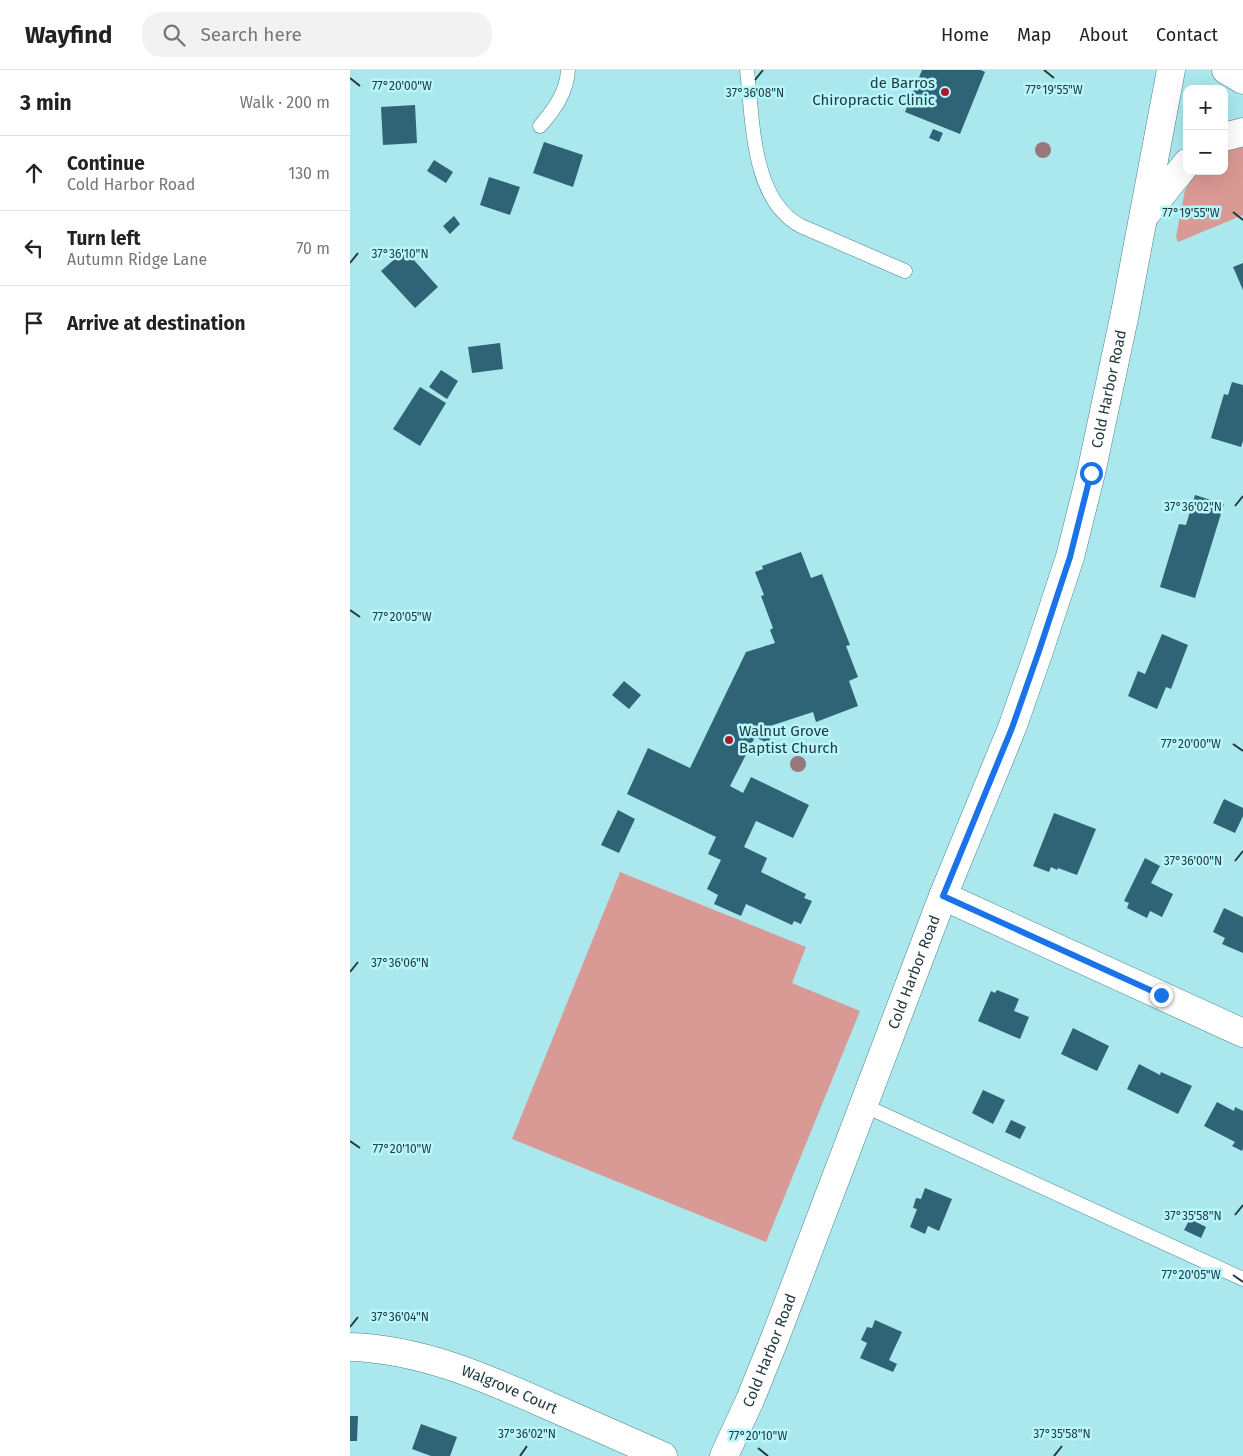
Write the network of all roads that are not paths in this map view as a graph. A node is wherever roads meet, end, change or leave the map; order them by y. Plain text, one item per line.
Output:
1 (568, 70) edge
2 (747, 70) edge
3 (1171, 70) edge
4 (1226, 70) edge
5 (1243, 80) edge
6 (540, 126) dead end
7 (1243, 132) edge
8 (1228, 136) edge
9 (1183, 168) edge
10 (1143, 217) junction
11 (905, 271) dead end
12 (943, 896) junction
13 (1243, 1033) edge
14 (863, 1105) junction
15 (1243, 1279) edge
16 (350, 1347) edge
17 (662, 1456) edge
18 (724, 1456) edge

1 - 6 lane
2 - 11 lane
3 - 10 main road, Cold Harbor Road
4 - 5 main road
7 - 8 main road
9 - 10 main road
10 - 12 main road, Cold Harbor Road
12 - 13 main road
12 - 14 main road, Cold Harbor Road
14 - 15 lane
14 - 18 main road, Cold Harbor Road
16 - 17 main road, Walgrove Court

